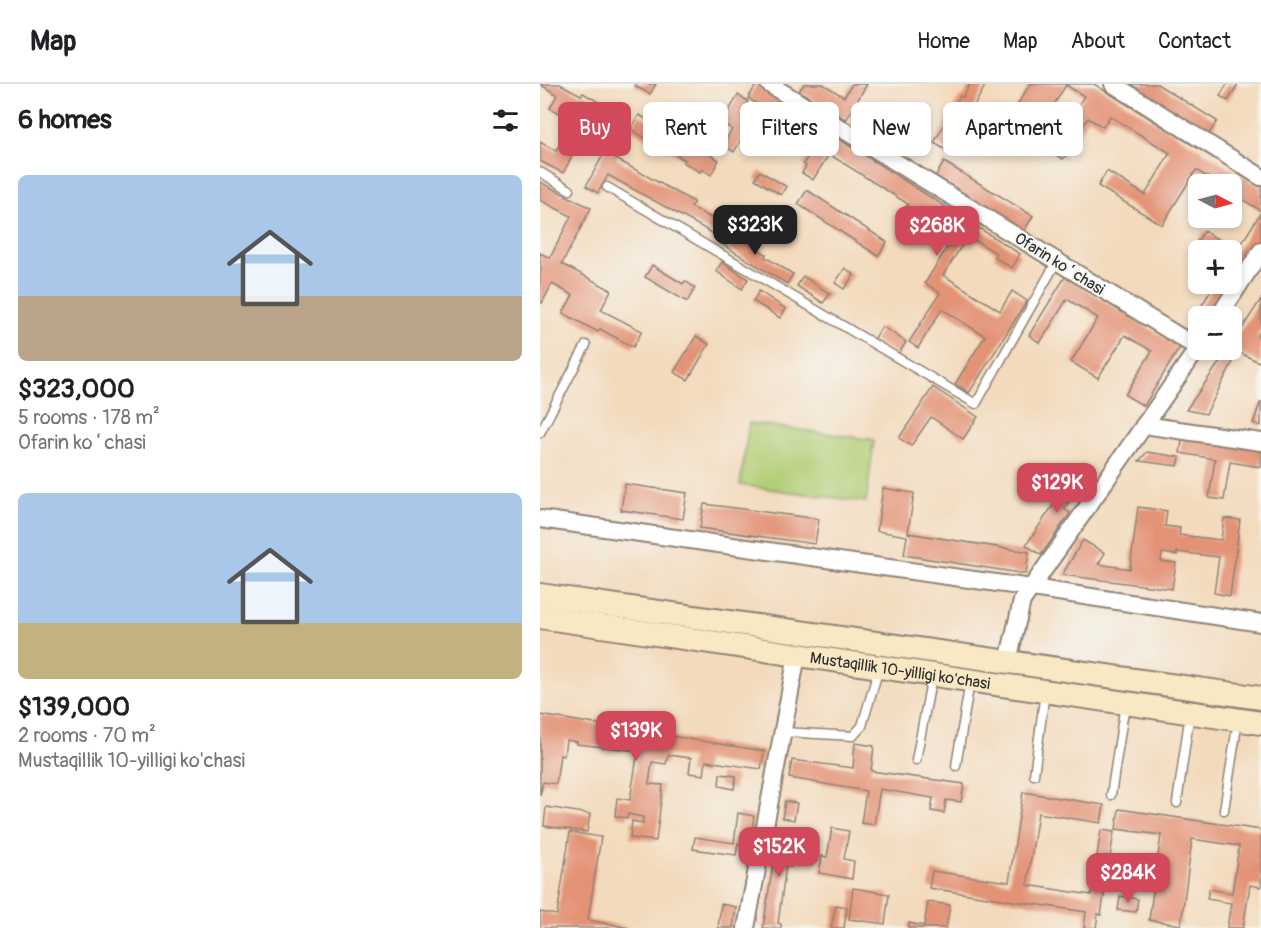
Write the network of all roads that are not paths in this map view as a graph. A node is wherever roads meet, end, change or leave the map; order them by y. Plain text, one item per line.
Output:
1 (769, 84) edge
2 (1113, 84) edge
3 (540, 172) edge
4 (1261, 177) edge
5 (607, 186) dead end
6 (570, 190) dead end
7 (1261, 251) edge
8 (1057, 261) junction
9 (1225, 306) edge
10 (1188, 342) edge
11 (586, 345) dead end
12 (1190, 360) edge
13 (1144, 425) junction
14 (540, 433) edge
15 (1261, 442) edge
16 (540, 519) edge
17 (1027, 594) junction
18 (540, 596) edge
19 (540, 617) edge
20 (1261, 623) edge
21 (1010, 650) junction
22 (797, 655) junction
23 (879, 668) junction
24 (932, 675) junction
25 (970, 681) junction
26 (1045, 692) junction
27 (1261, 698) edge
28 (1125, 703) junction
29 (1190, 713) junction
30 (1238, 720) junction
31 (1261, 723) edge
32 (782, 732) junction
33 (916, 760) dead end
34 (956, 766) dead end
35 (1034, 775) dead end
36 (1111, 795) dead end
37 (1177, 803) dead end
38 (1224, 810) dead end
39 (746, 928) edge

1 - 8 street, Ofarin koʻchasi
2 - 4 street
3 - 6 lane
5 - 8 lane
7 - 9 street
8 - 10 street, Ofarin koʻchasi
11 - 14 lane
12 - 13 street
13 - 15 street
13 - 17 street
16 - 17 street
17 - 20 street
17 - 21 street
18 - 21 main road, Mustaqillik 10-yilligi ko'chasi
19 - 22 main road, Mustaqillik 10-yilligi ko'chasi
21 - 27 main road, Mustaqillik 10-yilligi ko'chasi
22 - 23 main road, Mustaqillik 10-yilligi ko'chasi
22 - 32 street
23 - 24 main road, Mustaqillik 10-yilligi ko'chasi
23 - 32 lane
24 - 25 main road, Mustaqillik 10-yilligi ko'chasi
24 - 33 lane
25 - 26 main road, Mustaqillik 10-yilligi ko'chasi
25 - 34 lane
26 - 28 main road, Mustaqillik 10-yilligi ko'chasi
26 - 35 lane
28 - 29 main road, Mustaqillik 10-yilligi ko'chasi
28 - 36 lane
29 - 30 main road, Mustaqillik 10-yilligi ko'chasi
29 - 37 lane
30 - 31 main road, Mustaqillik 10-yilligi ko'chasi
30 - 38 lane
32 - 39 street

